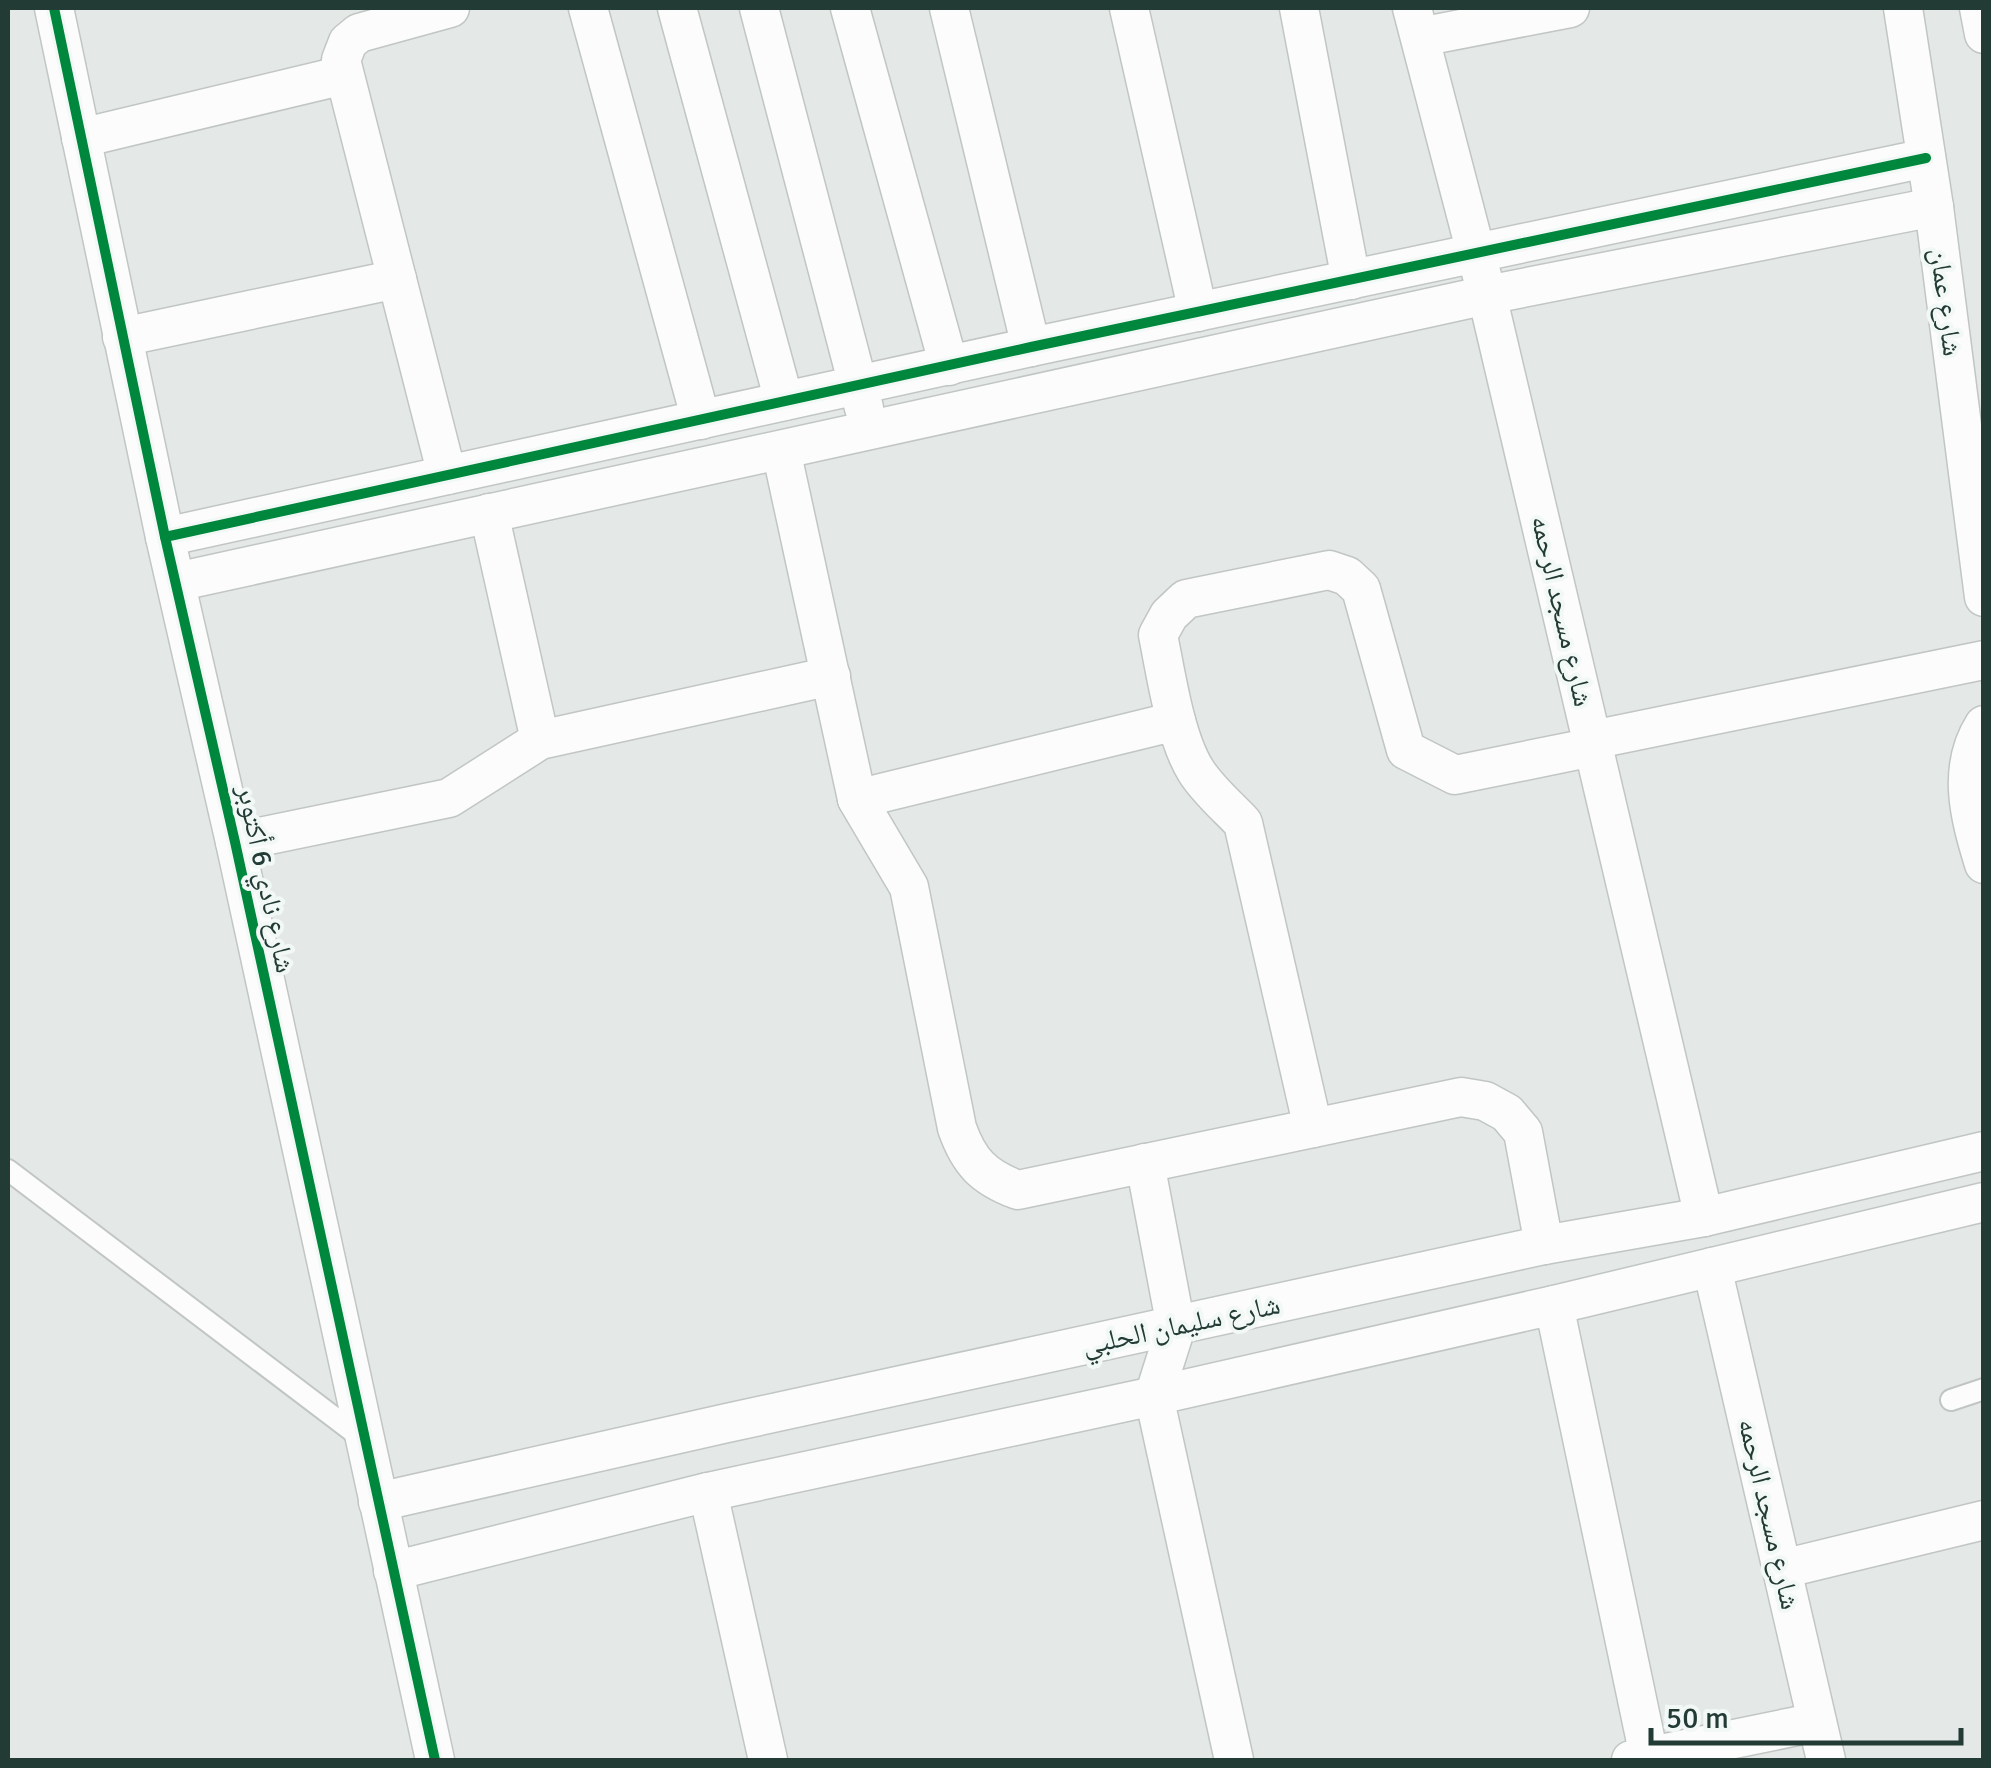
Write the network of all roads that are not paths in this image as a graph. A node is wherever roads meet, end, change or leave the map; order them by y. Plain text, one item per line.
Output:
1 (54, 8) edge
2 (450, 8) edge
3 (588, 8) edge
4 (677, 8) edge
5 (759, 8) edge
6 (850, 8) edge
7 (949, 8) edge
8 (1129, 8) edge
9 (1299, 8) edge
10 (1570, 8) edge
11 (1903, 8) edge
12 (1979, 8) edge
13 (355, 20) edge
14 (1416, 22) edge
15 (1984, 34) edge
16 (344, 76) junction
17 (82, 138) junction
18 (1926, 158) junction
19 (1934, 207) junction
20 (1476, 253) junction
21 (396, 279) junction
22 (1351, 280) junction
23 (1487, 296) junction
24 (1198, 312) junction
25 (122, 337) junction
26 (1031, 347) junction
27 (949, 366) junction
28 (858, 386) junction
29 (784, 402) junction
30 (700, 420) junction
31 (870, 430) junction
32 (781, 450) junction
33 (448, 474) junction
34 (489, 513) junction
35 (165, 537) junction
36 (176, 582) junction
37 (1984, 597) edge
38 (1984, 660) edge
39 (831, 676) junction
40 (1176, 721) junction
41 (1984, 725) edge
42 (540, 740) junction
43 (1592, 743) junction
44 (858, 799) junction
45 (235, 842) junction
46 (1984, 864) edge
47 (1313, 1128) junction
48 (1984, 1151) edge
49 (1145, 1163) junction
50 (8, 1170) edge
51 (1984, 1202) edge
52 (1704, 1217) junction
53 (1544, 1245) junction
54 (1712, 1267) junction
55 (1554, 1305) junction
56 (1176, 1327) junction
57 (1984, 1390) edge
58 (1154, 1396) junction
59 (1951, 1400) dead end
60 (365, 1441) junction
61 (708, 1492) junction
62 (378, 1502) junction
63 (1984, 1520) edge
64 (1782, 1569) junction
65 (394, 1571) junction
66 (1817, 1722) junction
67 (1640, 1758) edge
68 (435, 1760) edge
69 (768, 1760) edge
70 (1234, 1760) edge
71 (1826, 1760) edge

1 - 17 street, شارع نادي 6 أكتوبر
2 - 13 street
3 - 30 street
4 - 29 street
5 - 28 street
6 - 27 street
7 - 26 street
8 - 24 street
9 - 22 street
10 - 14 street
11 - 18 street, شارع عمان
12 - 15 street
13 - 16 street
14 - 20 street, شارع مسجد الرحمه
16 - 17 street
16 - 21 street
17 - 25 street, شارع نادي 6 أكتوبر
18 - 19 street, شارع عمان
18 - 20 street
19 - 23 street
19 - 37 street, شارع عمان
20 - 22 street
20 - 23 street, شارع مسجد الرحمه
21 - 25 street
21 - 33 street
22 - 24 street
23 - 31 street
23 - 43 street, شارع مسجد الرحمه
24 - 26 street
25 - 35 street, شارع نادي 6 أكتوبر
26 - 27 street
27 - 28 street
28 - 29 street
28 - 31 street
29 - 30 street
30 - 33 street
31 - 32 street
32 - 34 street
32 - 39 street
33 - 35 street
34 - 36 street
34 - 42 street
35 - 36 street, شارع نادي 6 أكتوبر
36 - 45 street, شارع نادي 6 أكتوبر
38 - 43 street
39 - 42 street
39 - 44 street
40 - 43 street
40 - 44 street
40 - 47 street
41 - 46 street
42 - 45 street
43 - 52 street, شارع مسجد الرحمه
44 - 49 street
45 - 60 street, شارع نادي 6 أكتوبر
47 - 49 street
47 - 53 street
48 - 52 street, شارع سليمان الحلبي
49 - 56 street
50 - 60 lane
51 - 54 street
52 - 53 street, شارع سليمان الحلبي
53 - 56 street, شارع سليمان الحلبي
54 - 55 street
54 - 64 street, شارع مسجد الرحمه
55 - 58 street
55 - 67 street
56 - 58 street
56 - 62 street, شارع سليمان الحلبي
57 - 59 lane
58 - 61 street
58 - 70 street
60 - 62 street, شارع نادي 6 أكتوبر
61 - 65 street
61 - 69 street
62 - 65 street, شارع نادي 6 أكتوبر
63 - 64 street
64 - 66 street, شارع مسجد الرحمه
65 - 68 street, شارع نادي 6 أكتوبر
66 - 67 street
66 - 71 street, شارع مسجد الرحمه

